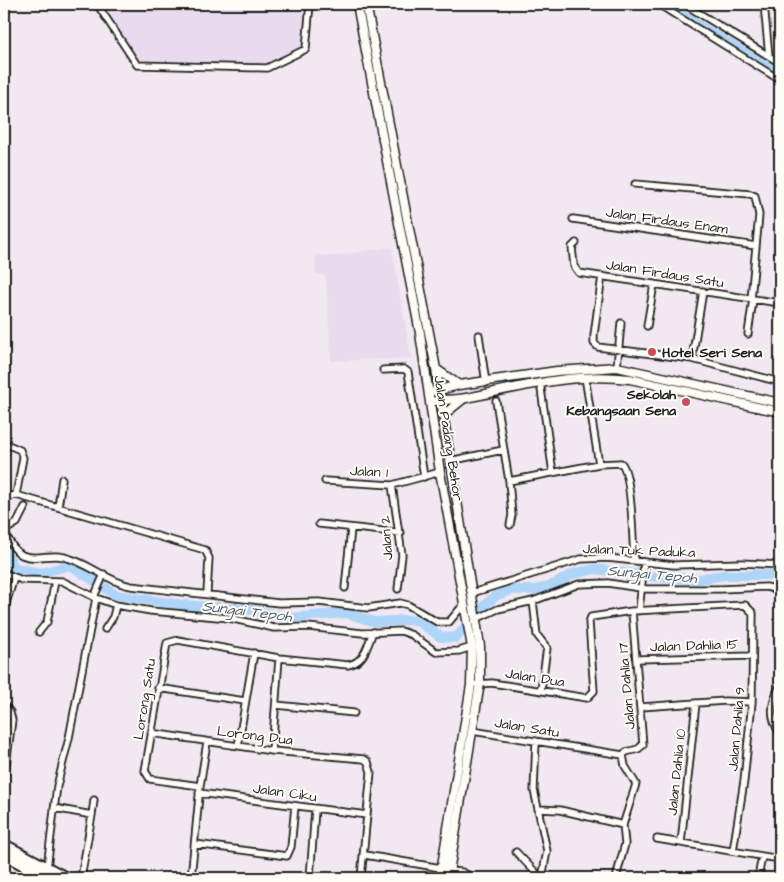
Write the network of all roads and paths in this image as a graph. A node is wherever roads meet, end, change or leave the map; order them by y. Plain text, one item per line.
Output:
1 (97, 4) edge
2 (310, 4) edge
3 (357, 4) edge
4 (366, 4) edge
5 (658, 4) edge
6 (684, 4) edge
7 (764, 4) edge
8 (770, 56) junction
9 (780, 63) edge
10 (780, 80) edge
11 (635, 184) dead end
12 (573, 219) dead end
13 (576, 243) dead end
14 (756, 246) junction
15 (602, 276) junction
16 (654, 284) junction
17 (703, 291) junction
18 (752, 299) junction
19 (780, 303) edge
20 (621, 323) dead end
21 (647, 326) dead end
22 (748, 334) dead end
23 (479, 335) dead end
24 (618, 348) junction
25 (692, 358) junction
26 (617, 367) junction
27 (436, 369) junction
28 (383, 370) dead end
29 (585, 377) junction
30 (540, 382) junction
31 (780, 382) edge
32 (486, 383) junction
33 (459, 385) junction
34 (438, 390) junction
35 (428, 392) junction
36 (464, 398) junction
37 (440, 400) junction
38 (496, 401) dead end
39 (430, 402) junction
40 (780, 403) edge
41 (780, 412) edge
42 (442, 416) junction
43 (4, 443) edge
44 (503, 450) junction
45 (449, 461) junction
46 (598, 464) junction
47 (440, 472) junction
48 (553, 473) junction
49 (424, 477) junction
50 (62, 479) dead end
51 (325, 481) dead end
52 (509, 481) junction
53 (392, 485) junction
54 (16, 495) junction
55 (4, 498) edge
56 (25, 507) dead end
57 (58, 507) junction
58 (319, 524) dead end
59 (510, 525) dead end
60 (352, 529) junction
61 (4, 531) edge
62 (401, 533) junction
63 (634, 561) junction
64 (643, 564) junction
65 (780, 565) edge
66 (4, 573) edge
67 (103, 576) junction
68 (14, 578) junction
69 (55, 581) junction
70 (345, 588) dead end
71 (641, 588) junction
72 (398, 589) dead end
73 (780, 590) edge
74 (207, 593) junction
75 (472, 595) junction
76 (95, 596) junction
77 (533, 601) junction
78 (116, 605) junction
79 (465, 606) junction
80 (4, 610) edge
81 (632, 611) junction
82 (640, 611) junction
83 (476, 619) junction
84 (105, 630) dead end
85 (39, 632) dead end
86 (372, 632) junction
87 (472, 647) junction
88 (254, 653) junction
89 (752, 656) junction
90 (279, 658) junction
91 (637, 659) junction
92 (475, 684) junction
93 (780, 686) edge
94 (158, 688) junction
95 (542, 690) junction
96 (245, 701) junction
97 (752, 702) junction
98 (696, 704) junction
99 (4, 705) edge
100 (276, 705) junction
101 (641, 707) junction
102 (354, 712) dead end
103 (472, 731) junction
104 (151, 733) junction
105 (780, 733) edge
106 (536, 741) junction
107 (207, 742) junction
108 (238, 746) junction
109 (272, 751) junction
110 (623, 755) junction
111 (4, 780) edge
112 (200, 786) junction
113 (199, 793) junction
114 (94, 800) dead end
115 (295, 806) junction
116 (54, 808) junction
117 (315, 809) junction
118 (538, 809) junction
119 (92, 815) junction
120 (367, 815) junction
121 (623, 825) junction
122 (657, 839) dead end
123 (681, 843) junction
124 (4, 844) edge
125 (194, 844) junction
126 (733, 851) junction
127 (516, 852) dead end
128 (4, 854) edge
129 (365, 855) junction
130 (762, 856) junction
131 (780, 859) edge
132 (446, 872) edge
133 (47, 873) edge
134 (617, 874) dead end
135 (66, 878) edge
136 (81, 878) edge
137 (191, 878) edge
138 (310, 878) edge
139 (362, 878) edge
140 (440, 878) edge
141 (474, 878) edge
142 (542, 878) edge
143 (758, 878) edge

1 - 2 street
3 - 35 main road, Jalan Padang Behor
4 - 27 main road, Jalan Padang Behor
5 - 10 street
6 - 8 street
7 - 8 street
8 - 9 street
11 - 14 street
12 - 14 street, Jalan Firdaus Enam
13 - 15 street, Jalan Firdaus Satu
14 - 18 street
15 - 16 street, Jalan Firdaus Satu
15 - 24 street
16 - 17 street, Jalan Firdaus Satu
16 - 21 street
17 - 18 street, Jalan Firdaus Satu
17 - 25 street
18 - 19 street, Jalan Firdaus Satu
18 - 22 street
20 - 24 street
23 - 32 street
24 - 25 street
24 - 26 street
25 - 31 street
26 - 32 main road
26 - 40 main road
27 - 33 main road
27 - 34 main road, Jalan Padang Behor
28 - 49 street
29 - 30 main road
29 - 41 main road
29 - 46 street
30 - 36 main road
30 - 48 street
32 - 33 main road
33 - 34 main road
34 - 35 main road
34 - 37 main road, Jalan Padang Behor
35 - 39 main road, Jalan Padang Behor
36 - 37 main road
36 - 42 main road
37 - 39 main road
37 - 42 main road, Jalan Padang Behor
38 - 44 street
39 - 47 main road, Jalan Padang Behor
42 - 45 main road, Jalan Padang Behor
43 - 54 street
44 - 45 street
44 - 52 street
45 - 75 main road, Jalan Padang Behor
46 - 48 street
46 - 63 street
47 - 49 street, Jalan 1
47 - 79 main road, Jalan Padang Behor
48 - 52 street
49 - 53 street, Jalan 1
50 - 57 street
51 - 53 street, Jalan 1
52 - 59 street
53 - 62 street, Jalan 2
54 - 55 street
54 - 57 street
56 - 61 street
57 - 74 street
58 - 60 street
60 - 62 street
60 - 70 street
61 - 67 street
62 - 72 street, Jalan 2
63 - 64 street, Jalan Tuk Paduka
63 - 75 street, Jalan Tuk Paduka
64 - 65 street, Jalan Tuk Paduka
64 - 71 street
66 - 68 street
67 - 74 street
67 - 76 street
68 - 69 street
68 - 80 street
69 - 76 street
69 - 85 street
71 - 73 street
71 - 77 street
71 - 82 street
74 - 79 street
75 - 83 main road, Jalan Padang Behor
76 - 78 street
76 - 116 street
77 - 83 street
77 - 95 street
78 - 84 street
78 - 86 street
79 - 87 main road, Jalan Padang Behor
81 - 82 street
81 - 91 street, Jalan Dahlia 17
81 - 95 street, Jalan Dua
82 - 89 street, Jalan Dahlia 9
83 - 92 main road, Jalan Padang Behor
86 - 87 street
86 - 90 street, Lorong Satu
87 - 92 main road, Jalan Padang Behor
88 - 90 street, Lorong Satu
88 - 94 street, Lorong Satu
88 - 96 street
89 - 91 street, Jalan Dahlia 15
89 - 97 street, Jalan Dahlia 9
90 - 100 street
91 - 101 street, Jalan Dahlia 17
92 - 95 street, Jalan Dua
92 - 103 main road, Jalan Padang Behor
92 - 132 main road, Jalan Padang Behor
93 - 105 street
94 - 96 street
94 - 104 street, Lorong Satu
96 - 108 street
97 - 98 street
97 - 126 street, Jalan Dahlia 9
98 - 101 street
98 - 123 street, Jalan Dahlia 10
99 - 111 street
100 - 102 street
100 - 109 street
101 - 110 street, Jalan Dahlia 17
103 - 106 street, Jalan Satu
103 - 132 main road, Jalan Padang Behor
104 - 107 street, Lorong Dua
104 - 112 street, Lorong Satu
106 - 110 street, Jalan Satu
106 - 118 street
107 - 108 street, Lorong Dua
107 - 112 street
108 - 109 street, Lorong Dua
109 - 120 street, Lorong Dua
110 - 121 street
112 - 113 street
113 - 115 street, Jalan Ciku
113 - 125 street
114 - 119 street
115 - 117 street, Jalan Ciku
115 - 125 street
116 - 119 street
116 - 133 street
117 - 120 street, Jalan Ciku
117 - 138 street
118 - 121 street
118 - 142 street
119 - 136 street
120 - 129 street
121 - 134 street
122 - 123 street
123 - 126 street
124 - 133 highway
125 - 137 street
126 - 130 street
127 - 142 street
128 - 133 highway
129 - 132 street
129 - 139 street
130 - 131 street
130 - 143 street
132 - 140 main road, Jalan Padang Behor
132 - 141 street
133 - 135 highway

